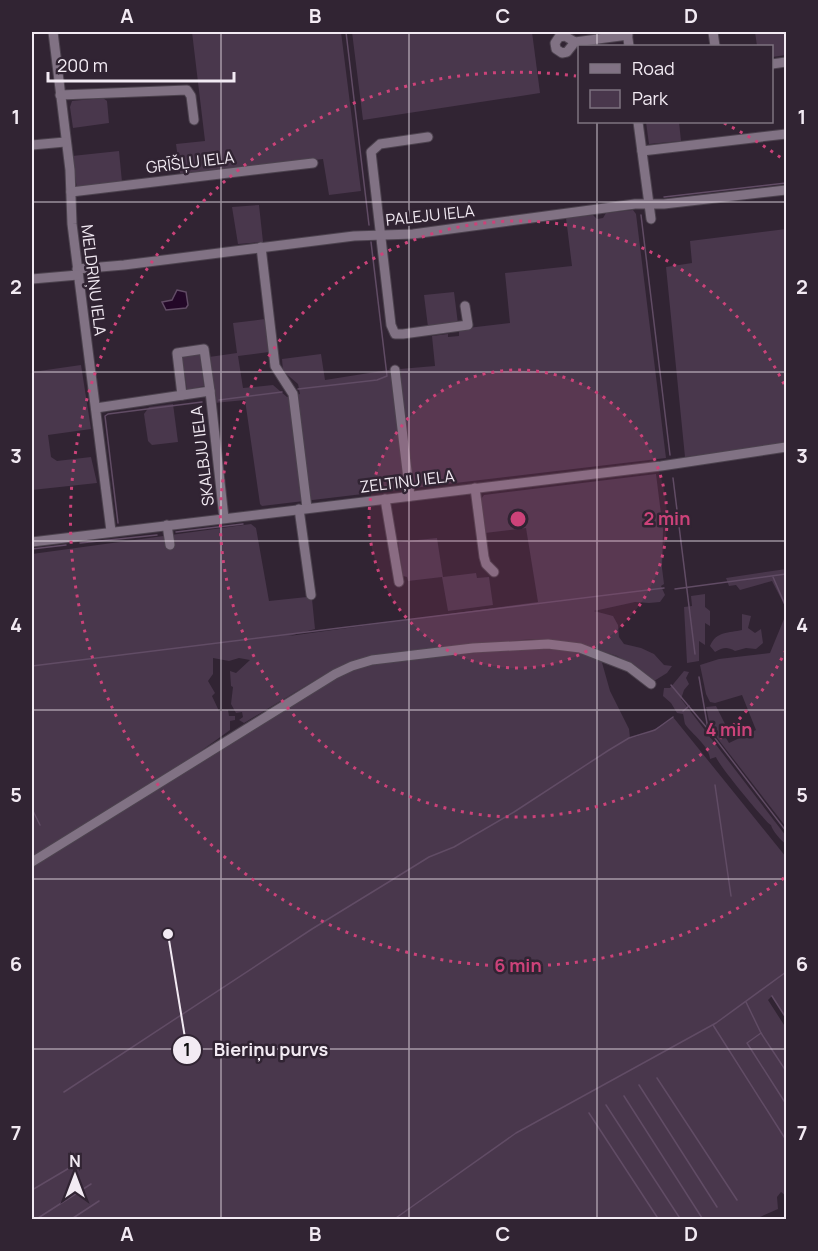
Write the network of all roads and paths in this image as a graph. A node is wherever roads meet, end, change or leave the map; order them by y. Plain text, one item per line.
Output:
1 (53, 32) edge
2 (628, 34) edge
3 (575, 42) dead end
4 (60, 94) junction
5 (194, 120) dead end
6 (638, 123) edge
7 (786, 134) edge
8 (428, 137) dead end
9 (65, 142) junction
10 (32, 146) edge
11 (642, 151) junction
12 (313, 163) dead end
13 (786, 190) edge
14 (71, 192) junction
15 (649, 204) junction
16 (651, 219) dead end
17 (380, 235) junction
18 (261, 247) junction
19 (78, 272) junction
20 (32, 279) edge
21 (465, 306) dead end
22 (395, 370) dead end
23 (210, 391) junction
24 (182, 395) junction
25 (96, 408) junction
26 (786, 447) edge
27 (475, 488) junction
28 (411, 496) junction
29 (385, 499) junction
30 (303, 509) junction
31 (224, 518) junction
32 (167, 525) junction
33 (111, 531) junction
34 (32, 542) edge
35 (170, 546) dead end
36 (494, 572) dead end
37 (399, 582) dead end
38 (311, 595) dead end
39 (651, 684) dead end
40 (32, 862) edge

1 - 4 street, MELDRIŅU IELA
2 - 3 street
4 - 5 street
4 - 9 street, MELDRIŅU IELA
6 - 11 street
7 - 11 street
8 - 17 street
9 - 10 street
9 - 14 street, MELDRIŅU IELA
11 - 15 street
12 - 14 street, GRĪŠĻU IELA
13 - 15 street, PALEJU IELA
14 - 19 street, MELDRIŅU IELA
15 - 16 street
15 - 17 street, PALEJU IELA
17 - 18 street, PALEJU IELA
17 - 21 street
18 - 19 street, PALEJU IELA
18 - 30 street
19 - 20 street, PALEJU IELA
19 - 25 street, MELDRIŅU IELA
22 - 28 street
23 - 24 street, SKALBJU IELA
23 - 24 street, SKALBJU IELA
23 - 31 street, SKALBJU IELA
24 - 25 street, SKALBJU IELA
25 - 33 street, MELDRIŅU IELA
26 - 27 street, ZELTIŅU IELA
27 - 28 street, ZELTIŅU IELA
27 - 36 street
28 - 29 street, ZELTIŅU IELA
29 - 30 street, ZELTIŅU IELA
29 - 37 street
30 - 31 street, ZELTIŅU IELA
30 - 38 street
31 - 32 street, ZELTIŅU IELA
32 - 33 street, ZELTIŅU IELA
32 - 35 street
33 - 34 street, ZELTIŅU IELA
39 - 40 street

